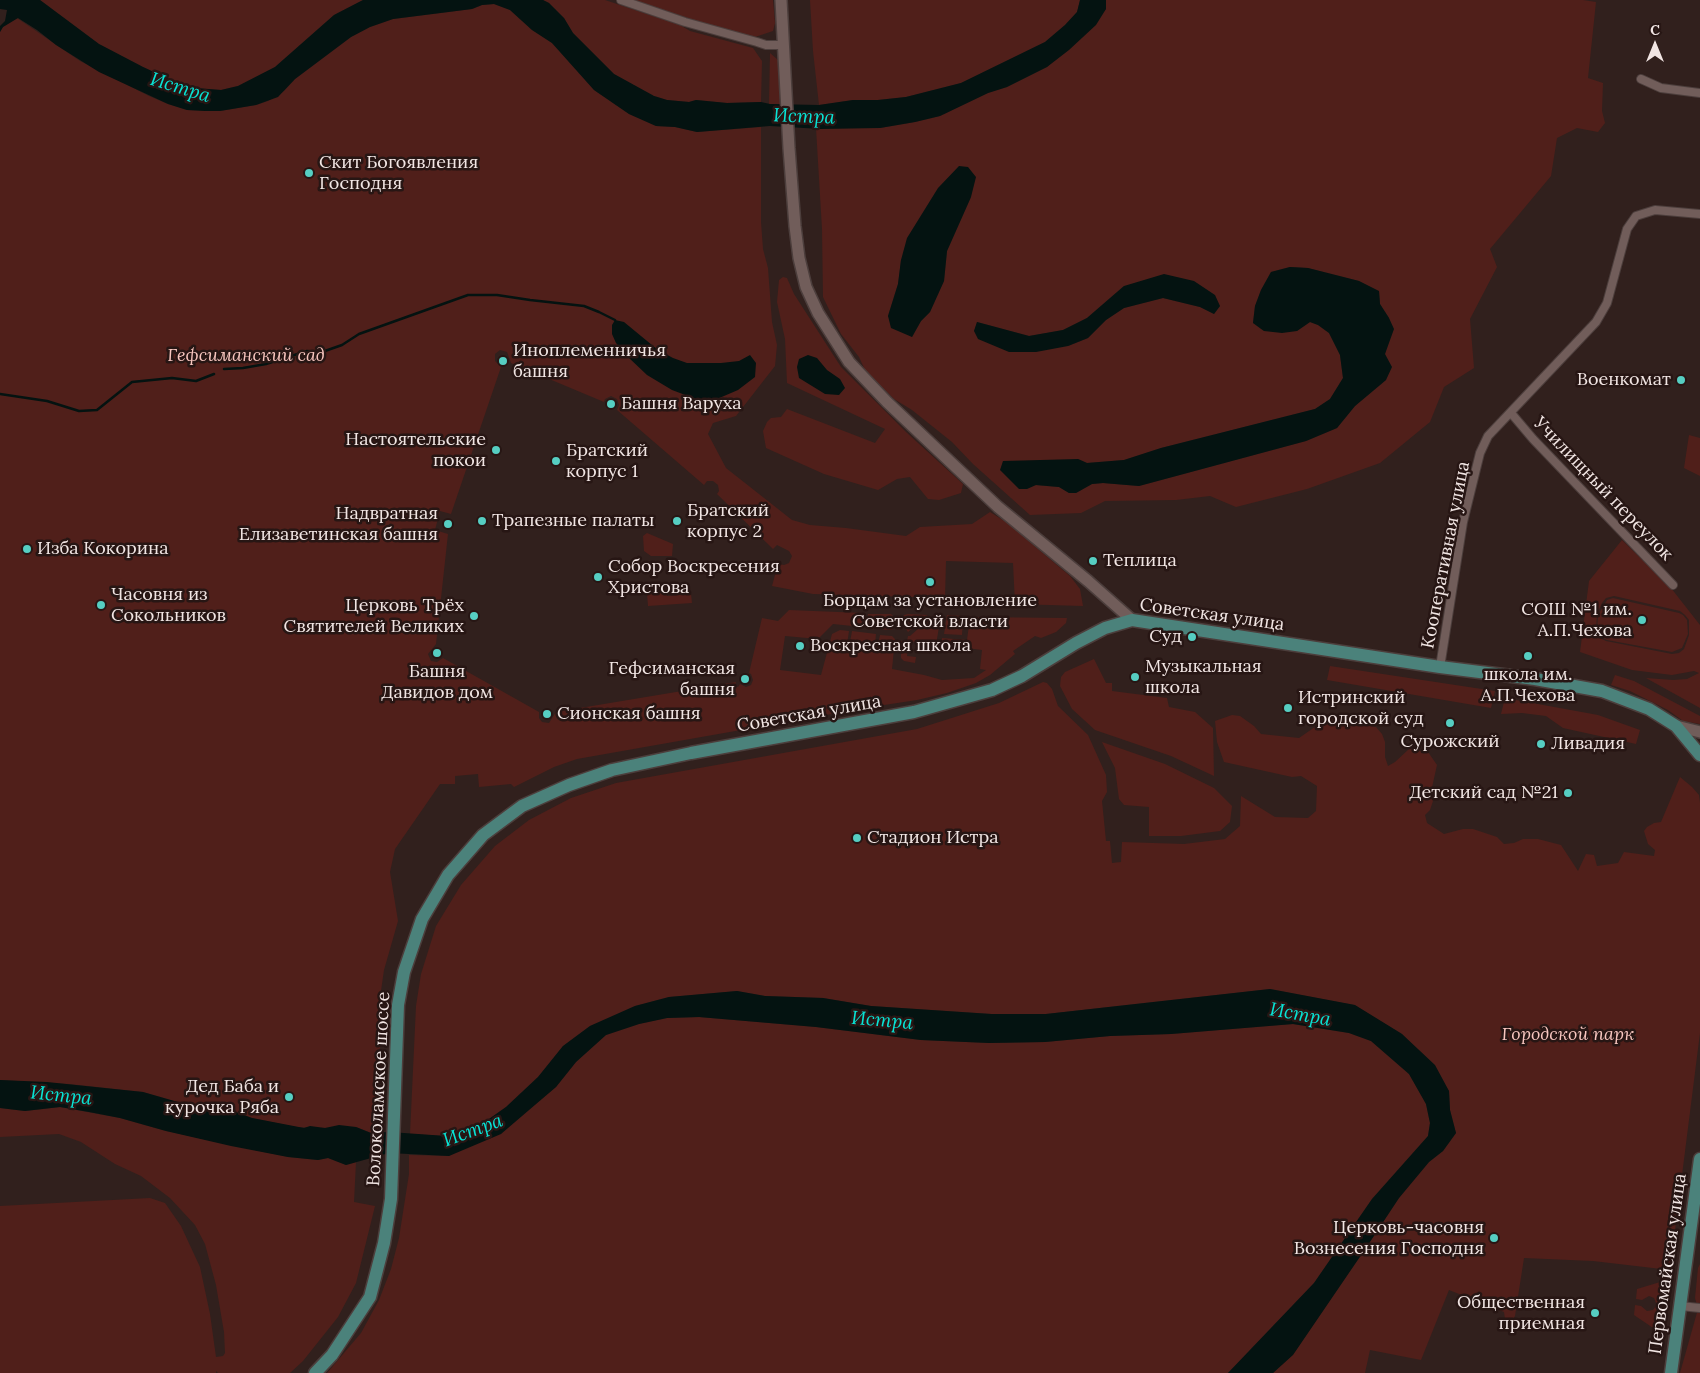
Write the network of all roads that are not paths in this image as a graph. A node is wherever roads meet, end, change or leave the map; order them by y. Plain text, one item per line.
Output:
1 (621, 0) edge
2 (781, 0) edge
3 (784, 46) junction
4 (1641, 79) dead end
5 (1700, 93) edge
6 (1700, 214) edge
7 (1511, 413) junction
8 (1673, 585) dead end
9 (1132, 620) junction
10 (1440, 667) junction
11 (1676, 726) junction
12 (1700, 732) edge
13 (1699, 752) edge
14 (612, 770) joint
15 (1700, 1159) edge
16 (1680, 1306) junction
17 (1700, 1308) edge
18 (315, 1373) edge
19 (1671, 1373) edge

1 - 3 street
2 - 3 main road
3 - 9 main road
4 - 5 street
6 - 7 street, Кооперативная улица
7 - 8 street, Училищный переулок
7 - 10 street, Кооперативная улица
9 - 10 main road, Советская улица
9 - 14 main road, Советская улица
10 - 11 main road, Советская улица
11 - 12 main road, Советская улица
11 - 13 main road
14 - 18 main road, Волоколамское шоссе
15 - 16 main road, Первомайская улица
16 - 17 street
16 - 19 main road, Первомайская улица

